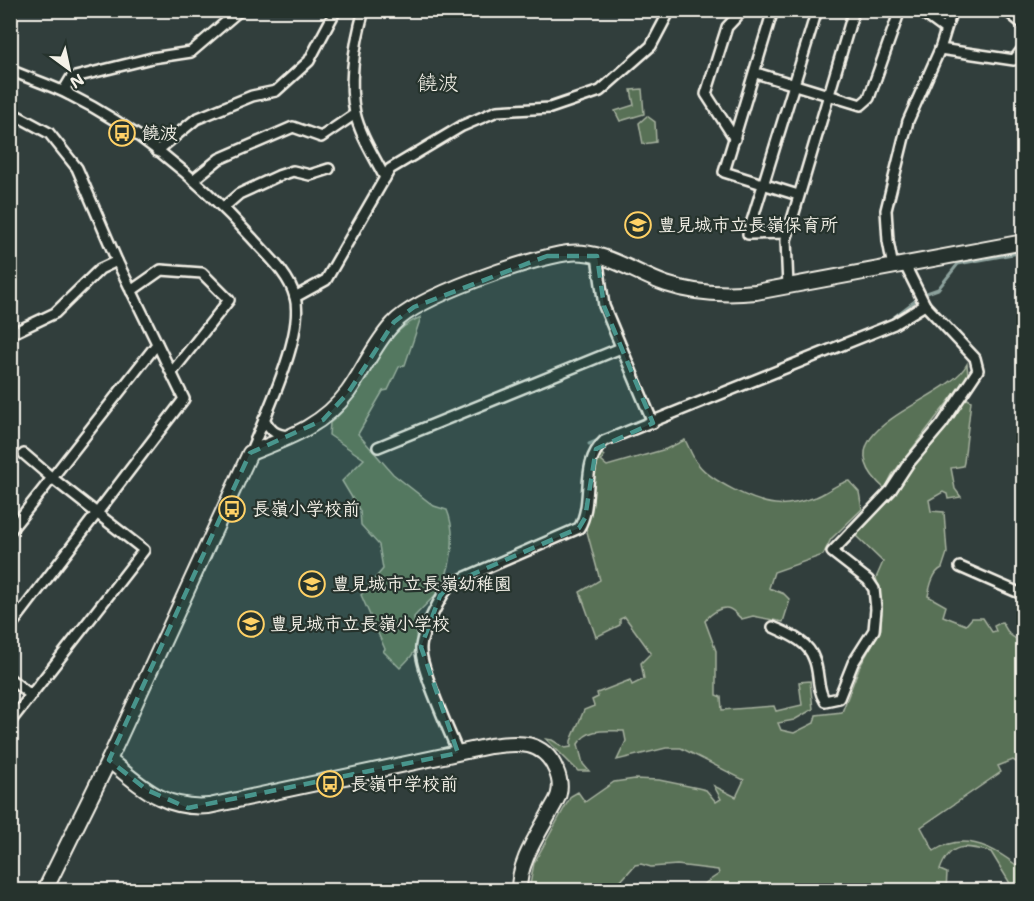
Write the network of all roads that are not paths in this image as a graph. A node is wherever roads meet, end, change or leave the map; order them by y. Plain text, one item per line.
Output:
1 (240, 10) edge
2 (336, 10) edge
3 (364, 10) edge
4 (670, 10) edge
5 (743, 10) edge
6 (773, 10) edge
7 (817, 10) edge
8 (854, 10) edge
9 (900, 10) edge
10 (919, 10) edge
11 (952, 10) edge
12 (1006, 10) edge
13 (1023, 25) edge
14 (945, 28) junction
15 (1023, 47) edge
16 (940, 49) junction
17 (10, 70) edge
18 (756, 72) junction
19 (794, 84) junction
20 (69, 94) junction
21 (829, 95) junction
22 (10, 112) edge
23 (355, 114) junction
24 (735, 139) junction
25 (157, 150) junction
26 (329, 169) dead end
27 (385, 178) junction
28 (193, 180) junction
29 (762, 184) junction
30 (798, 195) junction
31 (224, 207) junction
32 (788, 233) junction
33 (1023, 242) edge
34 (597, 256) junction
35 (117, 261) junction
36 (899, 266) junction
37 (788, 286) junction
38 (131, 291) junction
39 (295, 297) junction
40 (925, 305) junction
41 (16, 331) dead end
42 (157, 344) junction
43 (621, 348) junction
44 (172, 372) junction
45 (264, 419) junction
46 (653, 423) junction
47 (294, 436) junction
48 (378, 447) dead end
49 (250, 453) junction
50 (24, 454) dead end
51 (52, 478) junction
52 (99, 513) junction
53 (10, 531) edge
54 (960, 567) dead end
55 (1023, 595) edge
56 (10, 627) edge
57 (772, 627) dead end
58 (10, 679) edge
59 (31, 695) junction
60 (10, 722) edge
61 (458, 753) junction
62 (109, 760) junction
63 (45, 891) edge
64 (519, 891) edge

1 - 20 street
2 - 25 street
3 - 23 street
4 - 27 street
5 - 24 street
6 - 18 street
7 - 19 street
8 - 21 street
9 - 21 street
10 - 14 street
11 - 14 street
12 - 13 street
14 - 16 street
15 - 16 street
16 - 36 street
17 - 20 street
18 - 19 street
18 - 24 street
19 - 21 street
19 - 29 street
20 - 25 street
21 - 30 street
22 - 35 street
23 - 27 street
23 - 28 street
24 - 29 street
25 - 28 street
26 - 31 street
27 - 39 street
28 - 31 street
29 - 30 street
29 - 32 street
30 - 32 street
31 - 39 street
32 - 37 street
33 - 36 street
34 - 37 street
34 - 43 street
34 - 47 street
35 - 38 street
35 - 41 street
36 - 37 street
36 - 40 street
38 - 42 street
38 - 44 street
39 - 45 street
40 - 46 street
40 - 57 street
42 - 44 street
42 - 51 street
43 - 46 street
43 - 48 street
44 - 52 street
45 - 47 street
45 - 49 street
46 - 61 street
47 - 49 street
49 - 62 street
50 - 51 street
51 - 52 street
51 - 53 street
52 - 56 street
52 - 59 street
54 - 55 street
58 - 59 street
59 - 60 street
61 - 62 street
61 - 64 street
62 - 63 street

